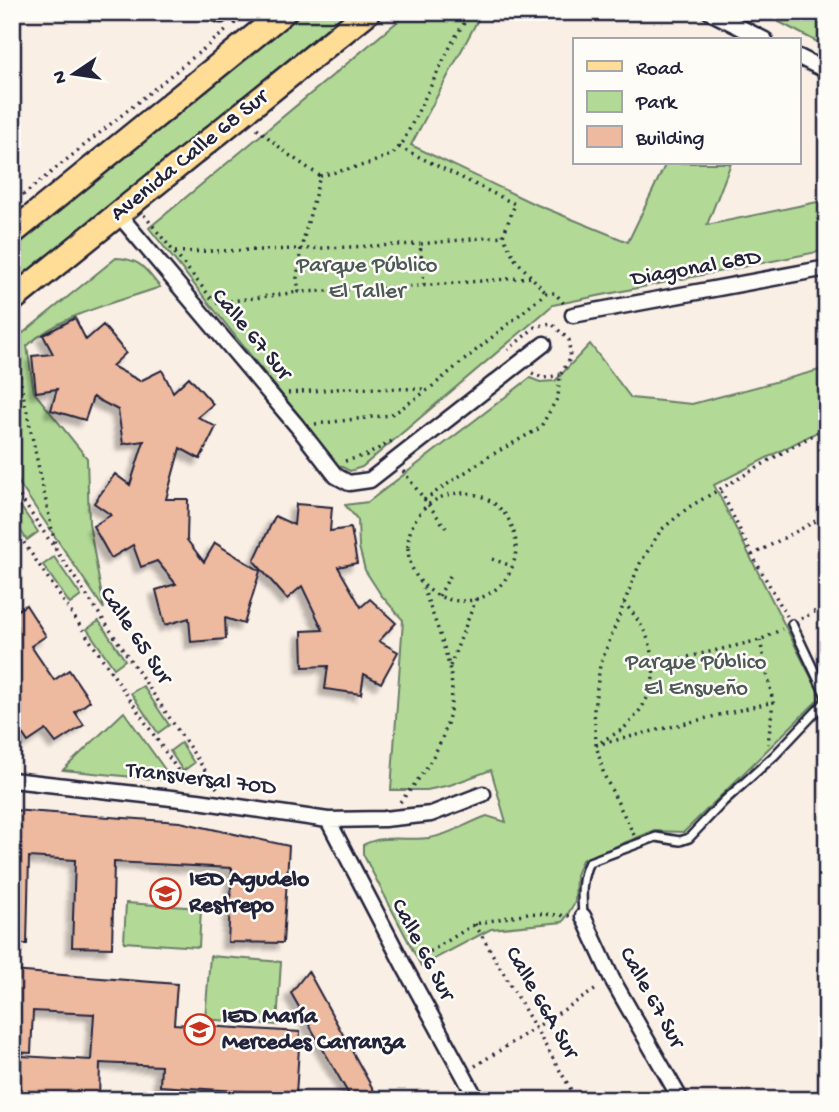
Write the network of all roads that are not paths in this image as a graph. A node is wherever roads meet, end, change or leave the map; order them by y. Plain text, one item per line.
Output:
1 (284, 12) edge
2 (368, 12) edge
3 (710, 12) edge
4 (761, 38) edge
5 (800, 58) edge
6 (827, 71) edge
7 (119, 215) junction
8 (12, 233) edge
9 (827, 268) edge
10 (12, 300) edge
11 (573, 315) road end
12 (544, 344) dead end
13 (792, 624) road end
14 (827, 699) edge
15 (12, 780) edge
16 (483, 794) dead end
17 (328, 820) junction
18 (583, 916) joint
19 (477, 1100) edge
20 (681, 1100) edge

1 - 8 main road
2 - 7 main road, Avenida Calle 68 Sur
3 - 4 street
5 - 6 street
7 - 10 main road, Avenida Calle 68 Sur
7 - 12 street, Calle 67 Sur
9 - 11 street, Diagonal 68D
13 - 14 lane
14 - 18 lane
15 - 17 street, Transversal 70D
16 - 17 street, Transversal 70D
17 - 19 street, Calle 66 Sur
18 - 20 street, Calle 67 Sur

